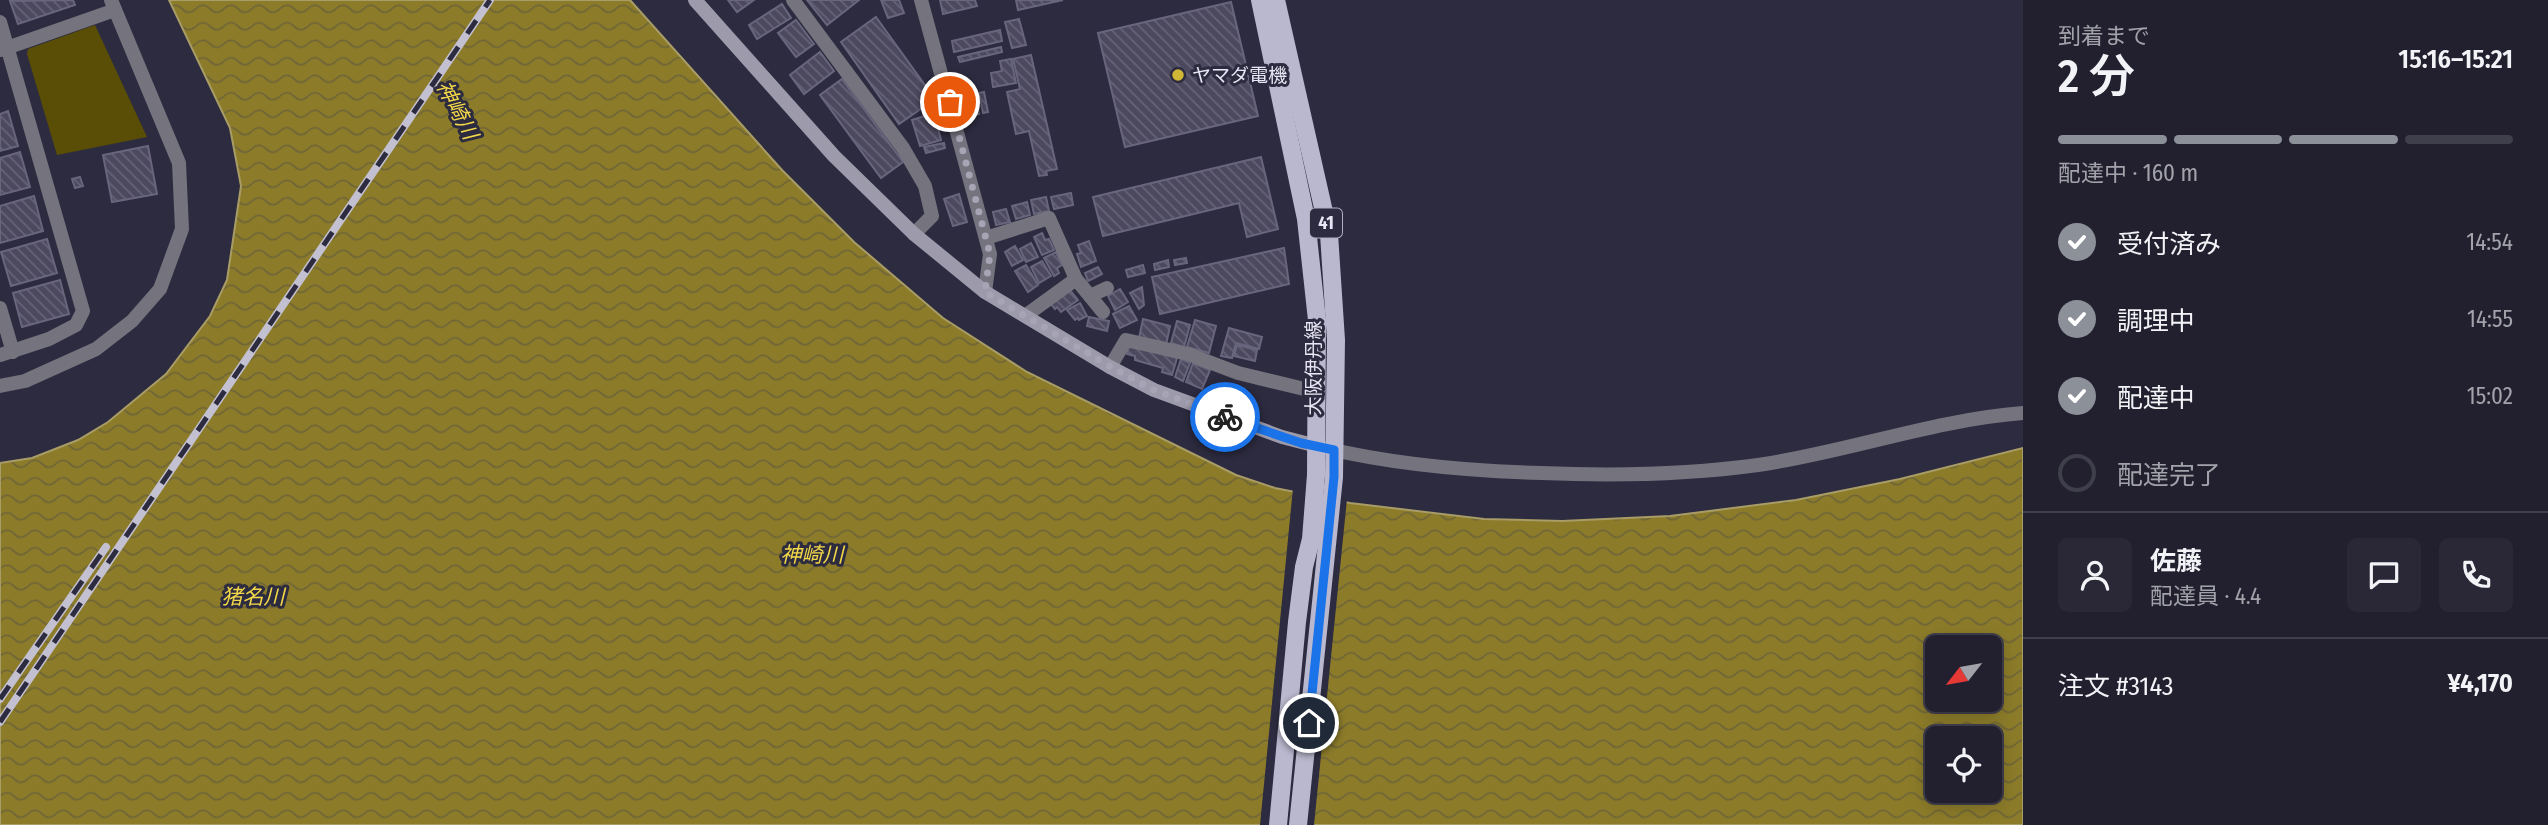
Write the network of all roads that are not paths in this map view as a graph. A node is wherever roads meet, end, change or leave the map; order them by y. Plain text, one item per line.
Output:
1 (695, 0) edge
2 (793, 0) edge
3 (921, 0) edge
4 (1260, 0) edge
5 (1276, 0) edge
6 (113, 5) edge
7 (0, 22) edge
8 (4, 49) edge
9 (914, 234) junction
10 (986, 238) junction
11 (1076, 279) junction
12 (1107, 288) dead end
13 (985, 292) junction
14 (1090, 296) junction
15 (0, 308) edge
16 (1103, 312) dead end
17 (1026, 316) junction
18 (6, 354) edge
19 (1111, 367) junction
20 (0, 386) edge
21 (1317, 391) junction
22 (2023, 413) edge
23 (1325, 452) junction
24 (1278, 825) edge
25 (1298, 825) edge

1 - 9 street
2 - 9 street
3 - 10 street
4 - 21 main road, 大阪伊丹線 / 41
5 - 23 main road, 大阪伊丹線 / 41
6 - 8 street
6 - 20 street
7 - 8 street
8 - 18 street
9 - 13 street
10 - 11 street
10 - 13 street
11 - 14 street
11 - 17 street
12 - 14 street
13 - 17 street
14 - 16 street
15 - 18 street
17 - 19 street
19 - 21 street
19 - 23 street
21 - 23 main road, 大阪伊丹線 / 41
22 - 23 street
23 - 24 main road, 大阪伊丹線 / 41
23 - 25 main road, 大阪伊丹線 / 41

